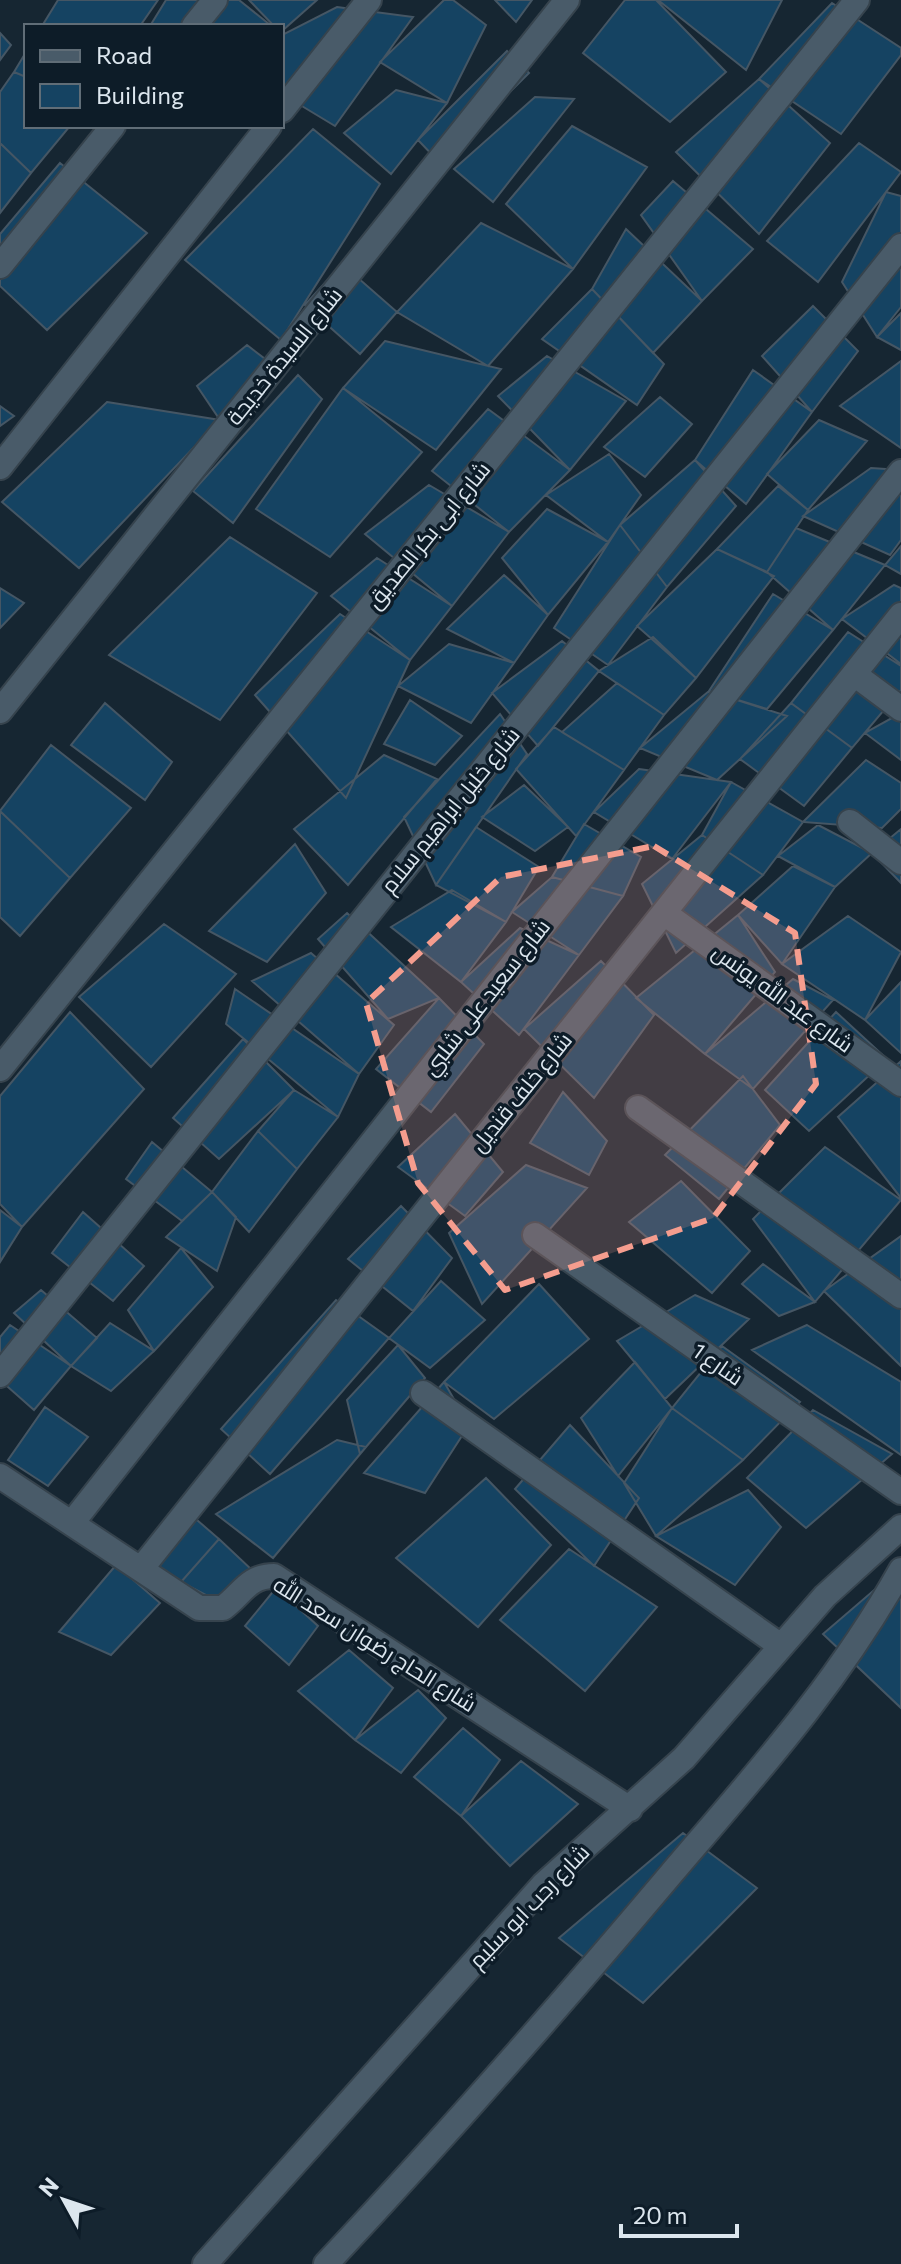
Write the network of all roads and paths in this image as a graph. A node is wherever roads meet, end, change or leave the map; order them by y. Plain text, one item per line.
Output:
1 (215, 0) edge
2 (369, 0) edge
3 (567, 0) edge
4 (857, 0) edge
5 (196, 24) edge
6 (284, 107) edge
7 (111, 128) edge
8 (267, 128) edge
9 (901, 246) edge
10 (0, 266) edge
11 (0, 467) edge
12 (901, 472) edge
13 (901, 615) edge
14 (854, 674) junction
15 (901, 709) edge
16 (0, 711) edge
17 (850, 822) dead end
18 (901, 862) edge
19 (664, 913) junction
20 (0, 1069) edge
21 (901, 1084) edge
22 (638, 1108) dead end
23 (535, 1235) dead end
24 (901, 1296) edge
25 (0, 1375) edge
26 (423, 1393) dead end
27 (0, 1476) edge
28 (901, 1492) edge
29 (72, 1523) junction
30 (901, 1527) edge
31 (141, 1569) junction
32 (901, 1570) edge
33 (781, 1646) junction
34 (630, 1809) junction
35 (205, 2264) edge
36 (326, 2264) edge

1 - 5 street
2 - 6 street
3 - 16 street, شارع السيدة خديجة
4 - 20 street, شارع ابى بكر الصديق
7 - 10 street
8 - 11 street
9 - 25 street, شارع خليل ابراهيم سلام
12 - 29 street, شارع سعيد على شلبي
13 - 14 street, شارع خلف قنديل
14 - 15 street
14 - 19 street, شارع خلف قنديل
17 - 18 street
19 - 21 street, شارع عبد الله يونس
19 - 31 street, شارع خلف قنديل
22 - 24 street
23 - 28 street, شارع 1
26 - 33 street
27 - 29 street, شارع الحاج رضوان سعد الله
29 - 31 street, شارع الحاج رضوان سعد الله
30 - 33 street, شارع رجب ابو سليم
31 - 34 street, شارع الحاج رضوان سعد الله
32 - 36 street
33 - 34 street, شارع رجب ابو سليم
34 - 35 street, شارع رجب ابو سليم

